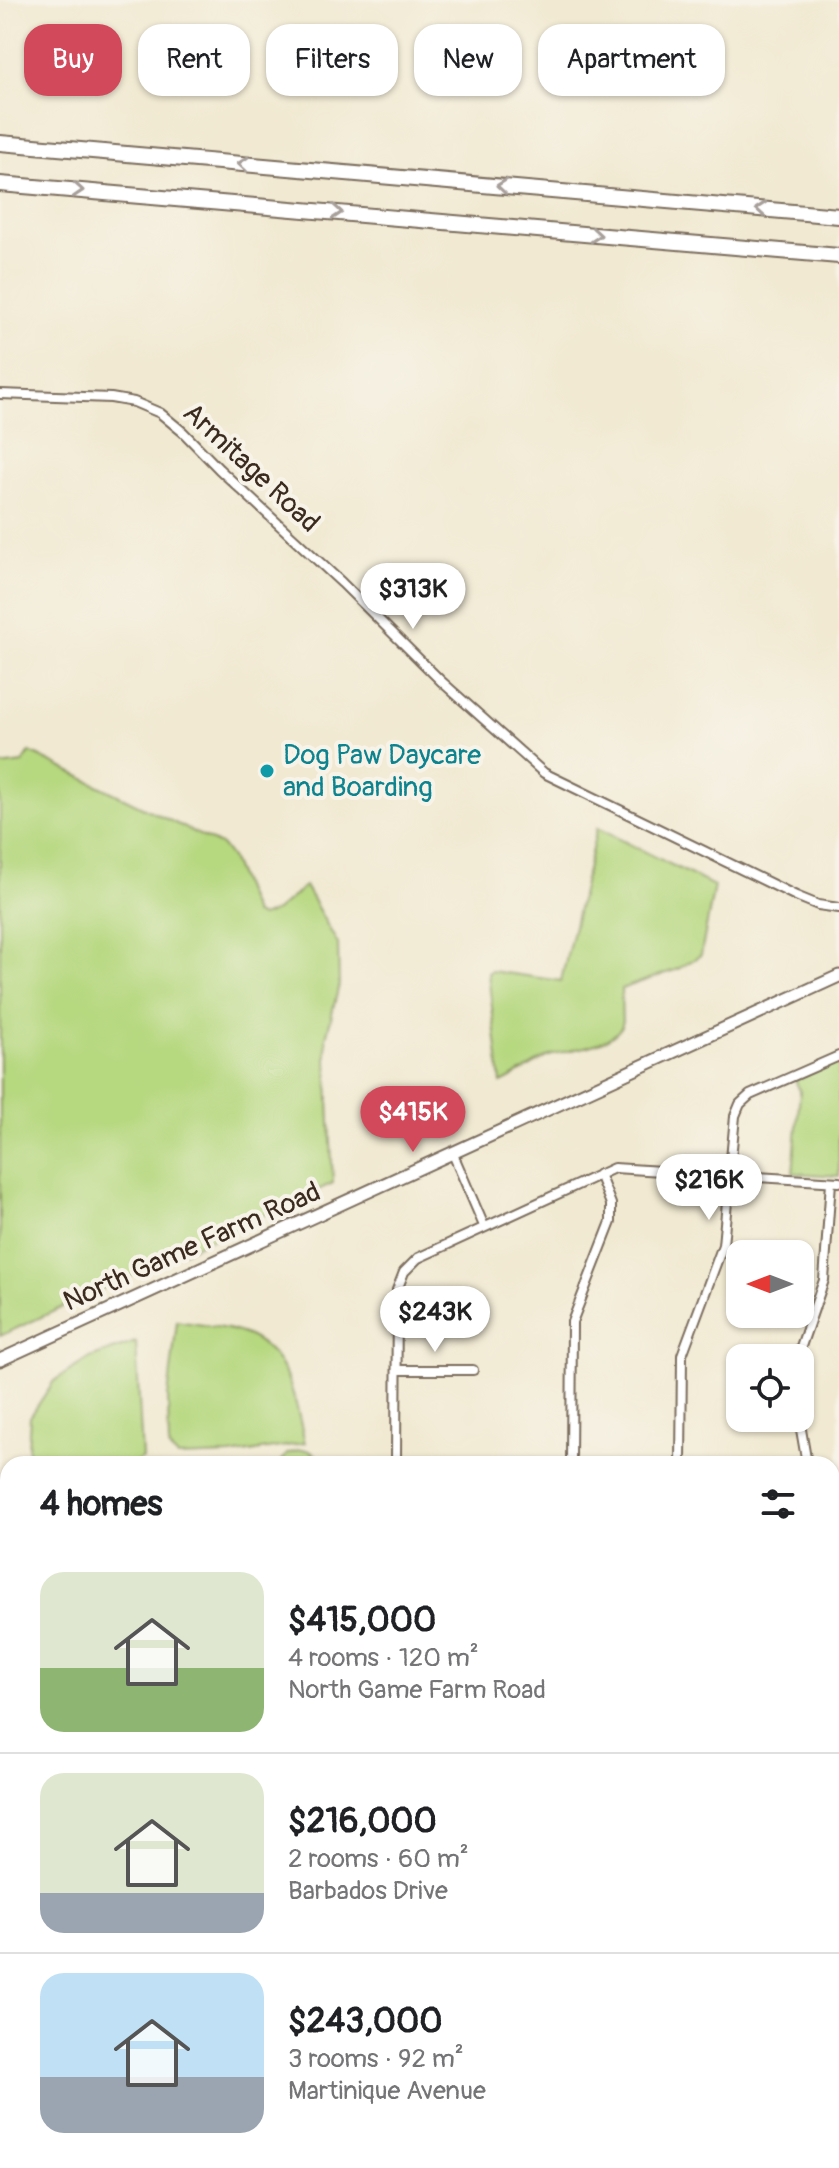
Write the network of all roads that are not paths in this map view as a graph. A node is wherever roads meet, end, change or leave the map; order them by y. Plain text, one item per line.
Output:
1 (0, 143) edge
2 (0, 184) edge
3 (839, 216) edge
4 (839, 256) edge
5 (0, 394) edge
6 (839, 908) edge
7 (839, 976) edge
8 (839, 1056) edge
9 (453, 1154) junction
10 (599, 1174) junction
11 (728, 1175) junction
12 (835, 1182) edge
13 (484, 1226) junction
14 (802, 1344) edge
15 (0, 1360) edge
16 (397, 1370) junction
17 (473, 1370) dead end
18 (801, 1432) edge
19 (396, 1456) edge
20 (571, 1456) edge
21 (681, 1456) edge
22 (806, 1456) edge

3 -> 1 highway
2 -> 4 highway
5 - 6 street, Armitage Road
7 - 9 main road, North Game Farm Road
8 - 11 street
9 - 13 street
9 - 15 main road, North Game Farm Road
10 - 11 street
10 - 13 street
10 - 20 street
11 - 12 street
11 - 21 street
12 - 14 street
13 - 16 street
16 - 17 street
16 - 19 street
18 - 22 street

